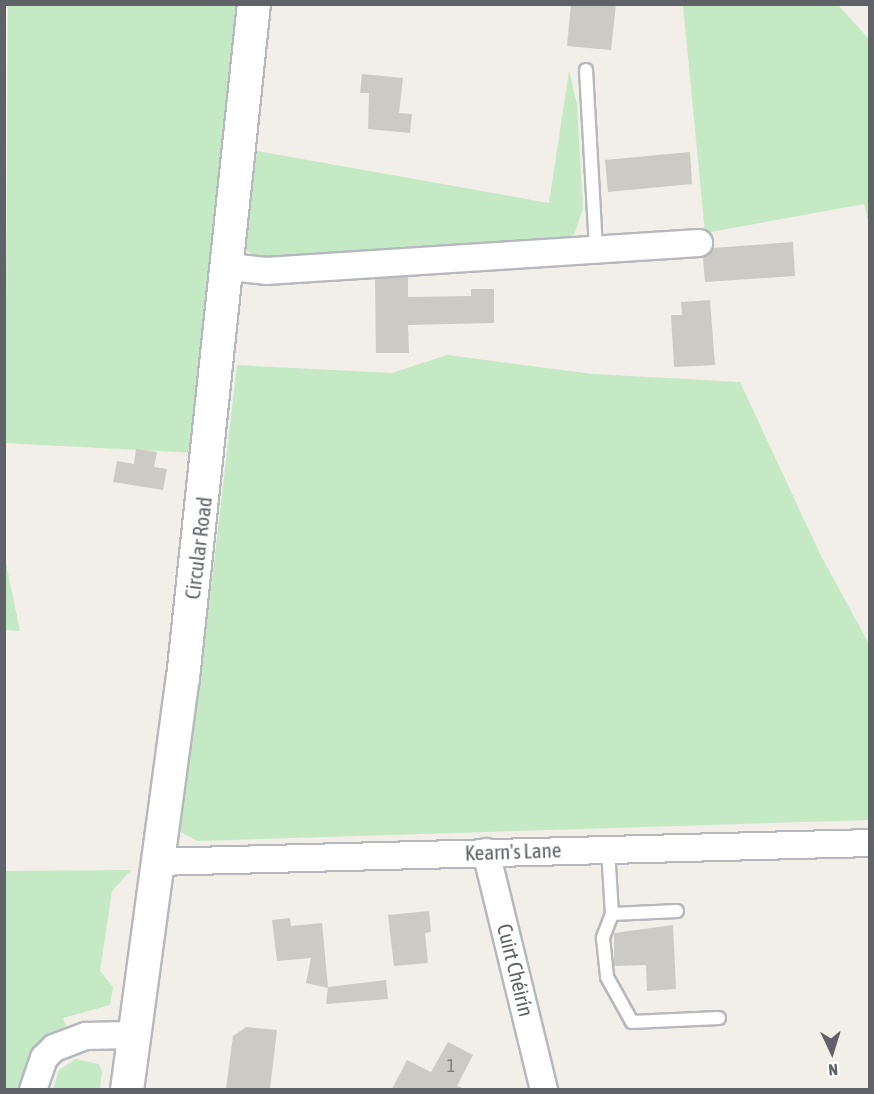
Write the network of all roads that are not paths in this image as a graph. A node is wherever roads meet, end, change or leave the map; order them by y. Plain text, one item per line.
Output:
1 (254, 4) edge
2 (586, 70) dead end
3 (699, 243) dead end
4 (596, 250) junction
5 (229, 267) junction
6 (870, 843) edge
7 (608, 849) junction
8 (486, 852) junction
9 (156, 862) junction
10 (677, 911) dead end
11 (612, 914) junction
12 (719, 1018) dead end
13 (132, 1035) junction
14 (33, 1089) edge
15 (127, 1089) edge
16 (544, 1089) edge

1 - 5 street, Circular Road
2 - 4 lane
3 - 4 street
4 - 5 street
5 - 9 street, Circular Road
6 - 7 street, Kearn's Lane
7 - 8 street, Kearn's Lane
7 - 11 lane
8 - 9 street, Kearn's Lane
8 - 16 street, Cuirt Chéirín
9 - 13 street, Circular Road
10 - 11 lane
11 - 12 lane
13 - 14 street
13 - 15 street, Circular Road

